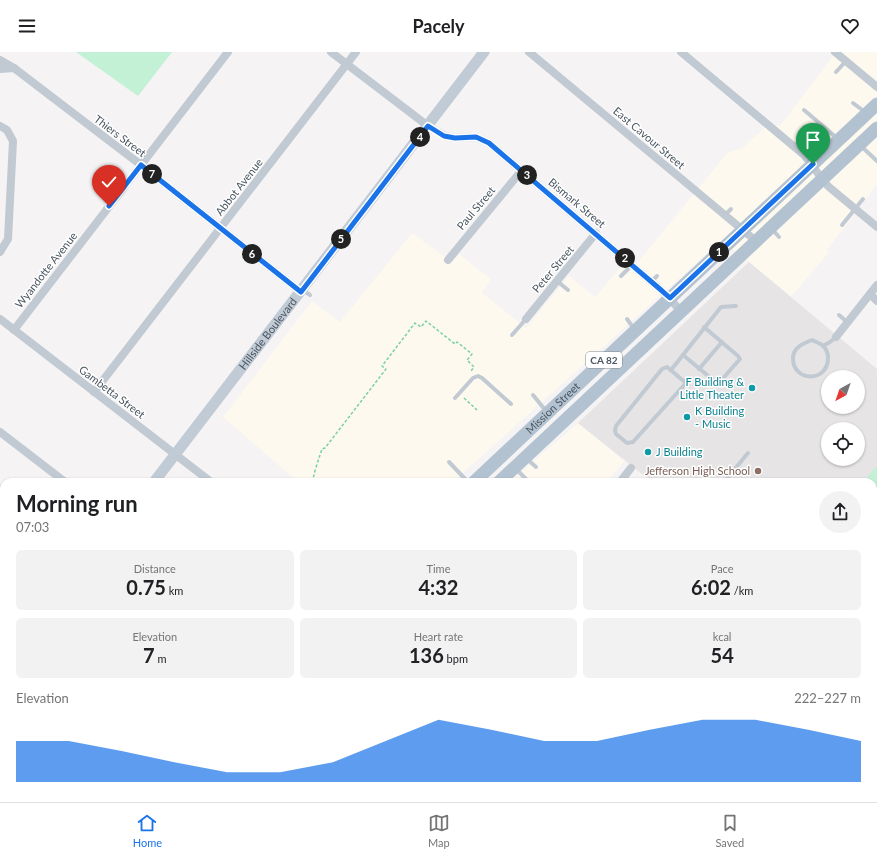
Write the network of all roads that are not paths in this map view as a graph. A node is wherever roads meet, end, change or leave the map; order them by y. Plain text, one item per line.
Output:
1 (228, 52) edge
2 (331, 52) edge
3 (356, 52) edge
4 (484, 52) edge
5 (529, 52) edge
6 (681, 52) edge
7 (835, 52) edge
8 (0, 60) edge
9 (846, 61) junction
10 (347, 64) junction
11 (14, 68) junction
12 (0, 69) edge
13 (836, 72) dead end
14 (877, 87) edge
15 (854, 103) dead end
16 (877, 104) edge
17 (804, 110) dead end
18 (867, 114) junction
19 (0, 126) edge
20 (428, 126) junction
21 (877, 128) edge
22 (839, 140) junction
23 (859, 145) junction
24 (877, 161) edge
25 (813, 164) junction
26 (141, 165) junction
27 (522, 170) junction
28 (822, 180) junction
29 (863, 199) dead end
30 (731, 209) dead end
31 (855, 209) junction
32 (725, 216) junction
33 (842, 225) dead end
34 (877, 227) edge
35 (220, 229) junction
36 (742, 230) junction
37 (596, 233) junction
38 (756, 241) junction
39 (0, 252) edge
40 (448, 260) dead end
41 (632, 264) junction
42 (622, 276) dead end
43 (557, 281) junction
44 (877, 285) edge
45 (568, 290) dead end
46 (304, 292) junction
47 (870, 294) junction
48 (670, 298) junction
49 (877, 301) edge
50 (736, 306) dead end
51 (681, 311) junction
52 (839, 315) dead end
53 (0, 319) edge
54 (526, 319) joint
55 (627, 319) dead end
56 (847, 322) junction
57 (704, 327) junction
58 (14, 330) junction
59 (635, 330) junction
60 (512, 335) dead end
61 (836, 336) joint
62 (722, 342) junction
63 (823, 346) junction
64 (682, 355) junction
65 (699, 369) junction
66 (671, 370) junction
67 (94, 392) junction
68 (532, 395) dead end
69 (455, 398) dead end
70 (511, 404) dead end
71 (548, 412) junction
72 (0, 432) edge
73 (748, 453) dead end
74 (176, 454) junction
75 (525, 457) junction
76 (449, 462) dead end
77 (536, 467) dead end
78 (514, 468) junction
79 (631, 468) dead end
80 (61, 478) edge
81 (157, 478) edge
82 (206, 478) edge
83 (464, 478) edge
84 (478, 478) edge
85 (503, 478) edge
86 (525, 478) edge
87 (623, 478) edge
88 (727, 478) edge

1 - 26 street, Wyandotte Avenue
2 - 10 street, Bismark Street
3 - 10 street, Abbot Avenue
4 - 20 main road, Hillside Boulevard
5 - 32 street, East Cavour Street
6 - 25 street
7 - 9 street
8 - 11 street, Thiers Street
9 - 13 lane
9 - 14 street
10 - 20 street, Bismark Street
10 - 35 street, Abbot Avenue
11 - 12 street
11 - 26 street, Thiers Street
15 - 18 lane
16 - 18 main road, Mission Street / CA 82
17 - 22 lane
18 - 22 main road, Mission Street / CA 82
19 - 39 street
20 - 27 street, Bismark Street
20 - 46 main road, Hillside Boulevard
21 - 23 main road, Mission Street / CA 82
22 - 25 main road, Mission Street / CA 82
23 - 24 lane
23 - 28 main road, Mission Street / CA 82
25 - 28 street
25 - 36 main road, Mission Street / CA 82
26 - 35 street, Thiers Street
26 - 58 street, Wyandotte Avenue
27 - 37 street, Bismark Street
27 - 40 street, Paul Street
28 - 31 street
28 - 38 main road, Mission Street / CA 82
29 - 31 lane
30 - 32 lane
31 - 33 lane
31 - 34 street
32 - 36 street, East Cavour Street
35 - 46 street, Thiers Street
35 - 67 street, Abbot Avenue
36 - 38 street, East Cavour Street
36 - 48 main road, Mission Street / CA 82
37 - 41 street, Bismark Street
37 - 43 street, Peter Street
38 - 51 main road, Mission Street / CA 82
41 - 42 lane
41 - 48 street, Bismark Street
43 - 45 lane
43 - 54 street, Peter Street
44 - 47 street
46 - 74 main road, Hillside Boulevard
47 - 49 street
47 - 56 street
48 - 51 street, Bismark Street
48 - 59 main road, Mission Street / CA 82
50 - 57 lane
51 - 75 main road, Mission Street / CA 82
52 - 56 lane
53 - 58 street, Gambetta Street
54 - 60 lane
55 - 59 lane
56 - 61 street
57 - 62 lane
57 - 64 lane
58 - 67 street, Gambetta Street
59 - 71 main road, Mission Street / CA 82
61 - 63 lane
62 - 65 lane
62 - 65 lane
63 - 63 lane
64 - 65 lane
64 - 66 lane
66 - 66 lane
67 - 74 street, Gambetta Street
68 - 71 lane
69 - 70 lane
71 - 84 main road, Mission Street / CA 82
72 - 80 street
73 - 88 lane
74 - 81 main road, Hillside Boulevard
74 - 82 street, Gambetta Street
75 - 77 lane
75 - 78 main road, Mission Street / CA 82
76 - 83 lane
78 - 85 main road, Mission Street / CA 82
78 - 86 lane
79 - 87 street

